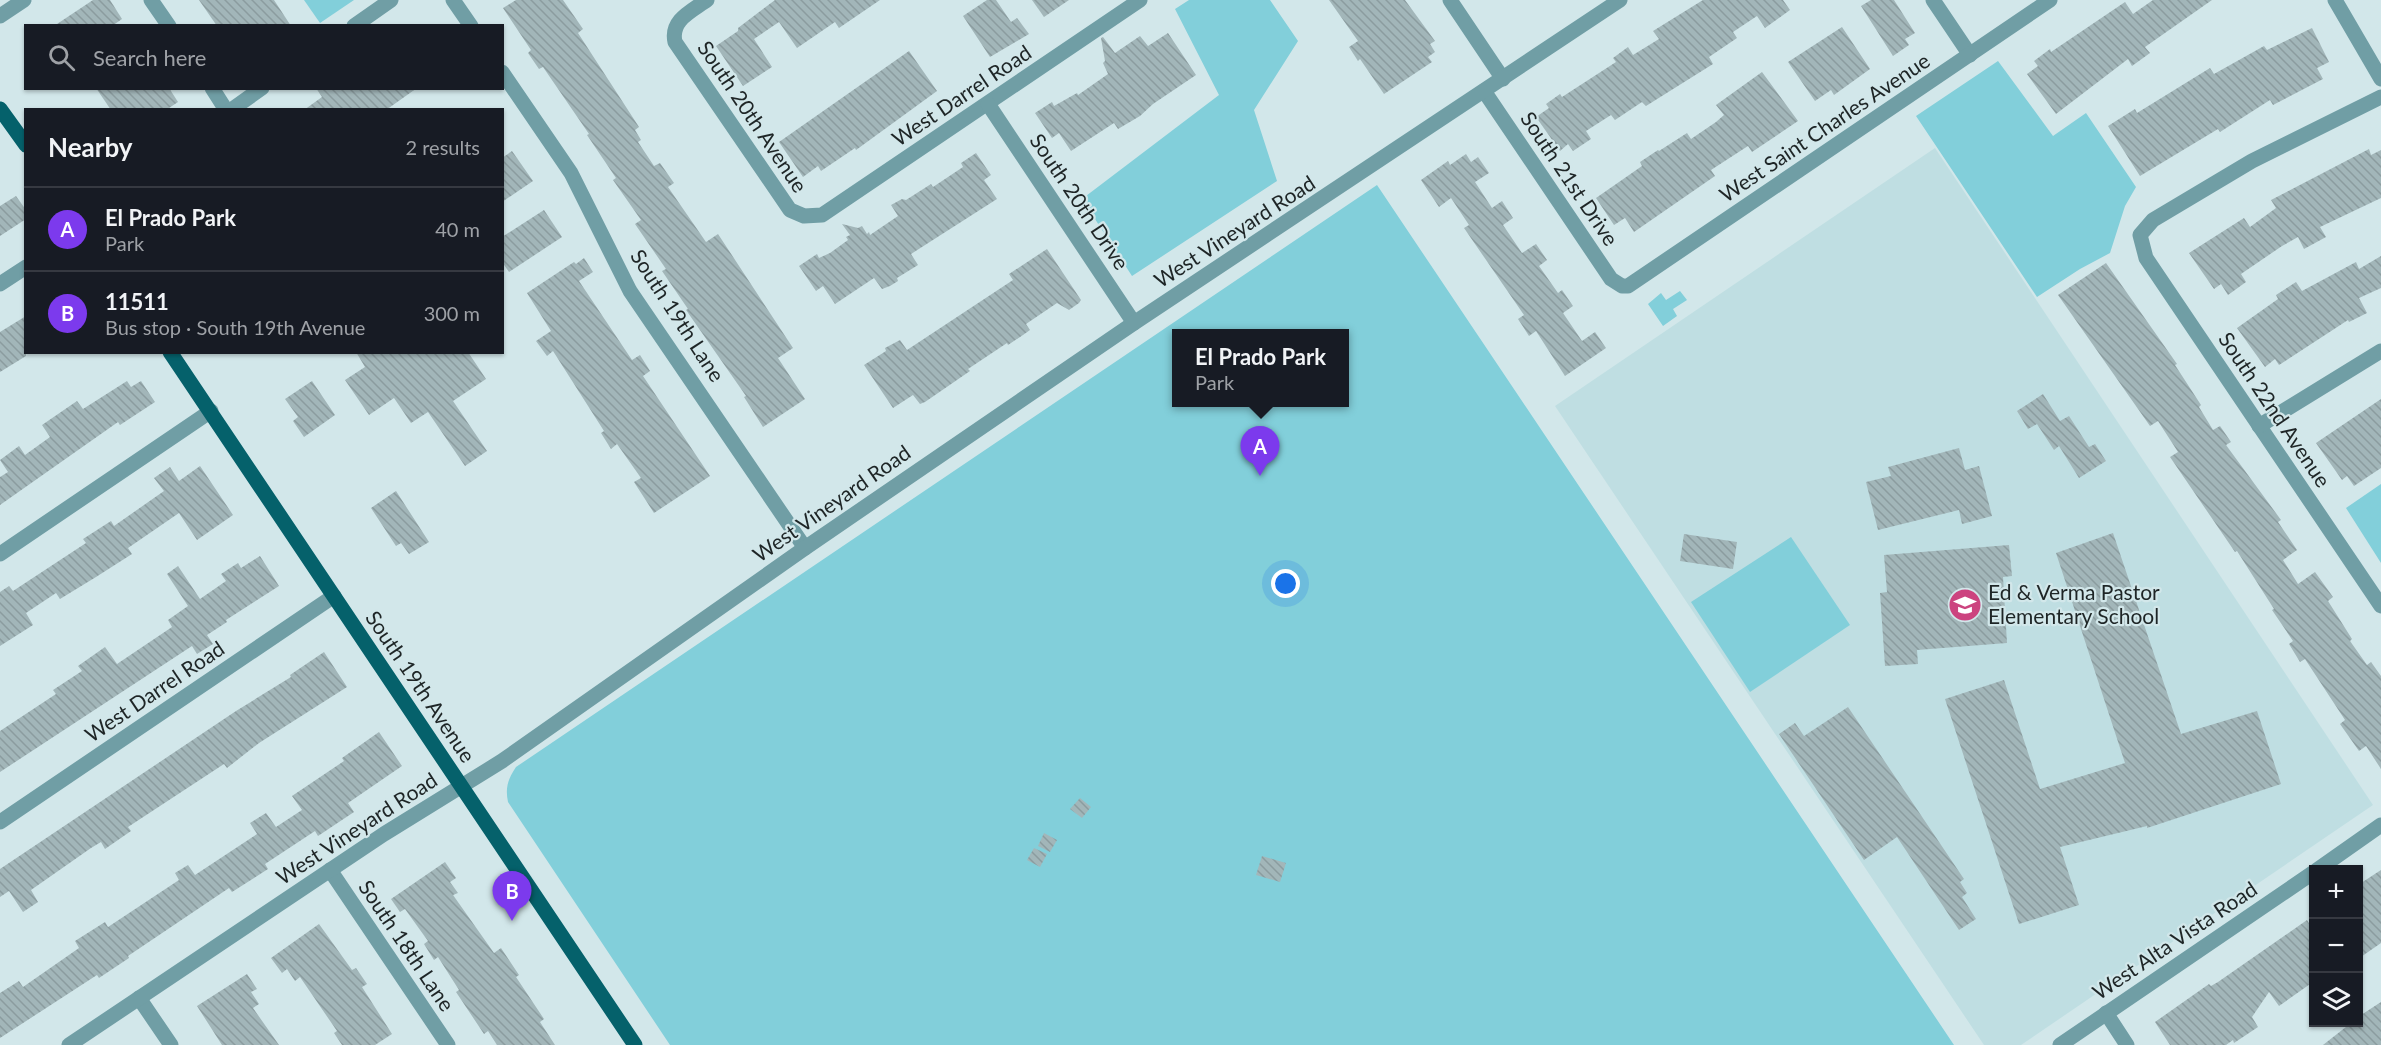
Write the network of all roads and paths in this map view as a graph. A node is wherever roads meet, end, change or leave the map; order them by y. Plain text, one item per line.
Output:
1 (24, 0) edge
2 (151, 0) edge
3 (391, 0) edge
4 (453, 0) edge
5 (707, 0) edge
6 (1140, 0) edge
7 (1450, 0) edge
8 (1620, 0) edge
9 (1934, 0) edge
10 (2050, 0) edge
11 (2335, 0) edge
12 (4, 14) edge
13 (168, 24) edge
14 (357, 24) edge
15 (470, 24) edge
16 (1970, 55) junction
17 (504, 75) edge
18 (1503, 79) junction
19 (2381, 79) edge
20 (213, 90) edge
21 (259, 90) edge
22 (1484, 91) junction
23 (2381, 97) edge
24 (988, 104) junction
25 (225, 108) edge
26 (234, 108) edge
27 (0, 109) edge
28 (24, 142) edge
29 (804, 216) joint
30 (24, 268) edge
31 (0, 284) edge
32 (1622, 286) joint
33 (1134, 323) junction
34 (2381, 351) edge
35 (171, 354) edge
36 (211, 411) junction
37 (2259, 426) junction
38 (806, 548) junction
39 (0, 554) edge
40 (334, 596) junction
41 (2381, 606) edge
42 (462, 788) junction
43 (0, 822) edge
44 (2381, 825) edge
45 (2324, 865) edge
46 (330, 870) junction
47 (2309, 875) edge
48 (139, 998) junction
49 (2106, 1013) junction
50 (69, 1045) edge
51 (171, 1045) edge
52 (447, 1045) edge
53 (635, 1045) edge
54 (2060, 1045) edge
55 (2127, 1045) edge

1 - 12 street
2 - 13 street
3 - 14 street
4 - 15 street
5 - 29 street, South 20th Avenue
6 - 24 street, West Darrel Road
7 - 18 street
8 - 18 street, West Vineyard Road
9 - 16 street
10 - 16 street, West Saint Charles Avenue
11 - 19 street
16 - 32 street, West Saint Charles Avenue
17 - 38 street, South 19th Lane
18 - 22 street, West Vineyard Road
20 - 25 street
21 - 26 street
22 - 32 street, South 21st Drive
22 - 33 street, West Vineyard Road
23 - 37 street, South 22nd Avenue
24 - 29 street, West Darrel Road
24 - 33 street, South 20th Drive
27 - 28 main road
30 - 31 street
33 - 38 street, West Vineyard Road
34 - 37 street
35 - 36 main road, South 19th Avenue
36 - 39 street
36 - 40 main road, South 19th Avenue
37 - 41 street, South 22nd Avenue
38 - 42 street, West Vineyard Road
40 - 42 main road, South 19th Avenue
40 - 43 street, West Darrel Road
42 - 46 street, West Vineyard Road
42 - 53 main road, South 19th Avenue
44 - 45 street, West Alta Vista Road
46 - 48 street, West Vineyard Road
46 - 52 street, South 18th Lane
47 - 49 street, West Alta Vista Road
48 - 50 street, West Vineyard Road
48 - 51 street
49 - 54 street, West Alta Vista Road
49 - 55 street

